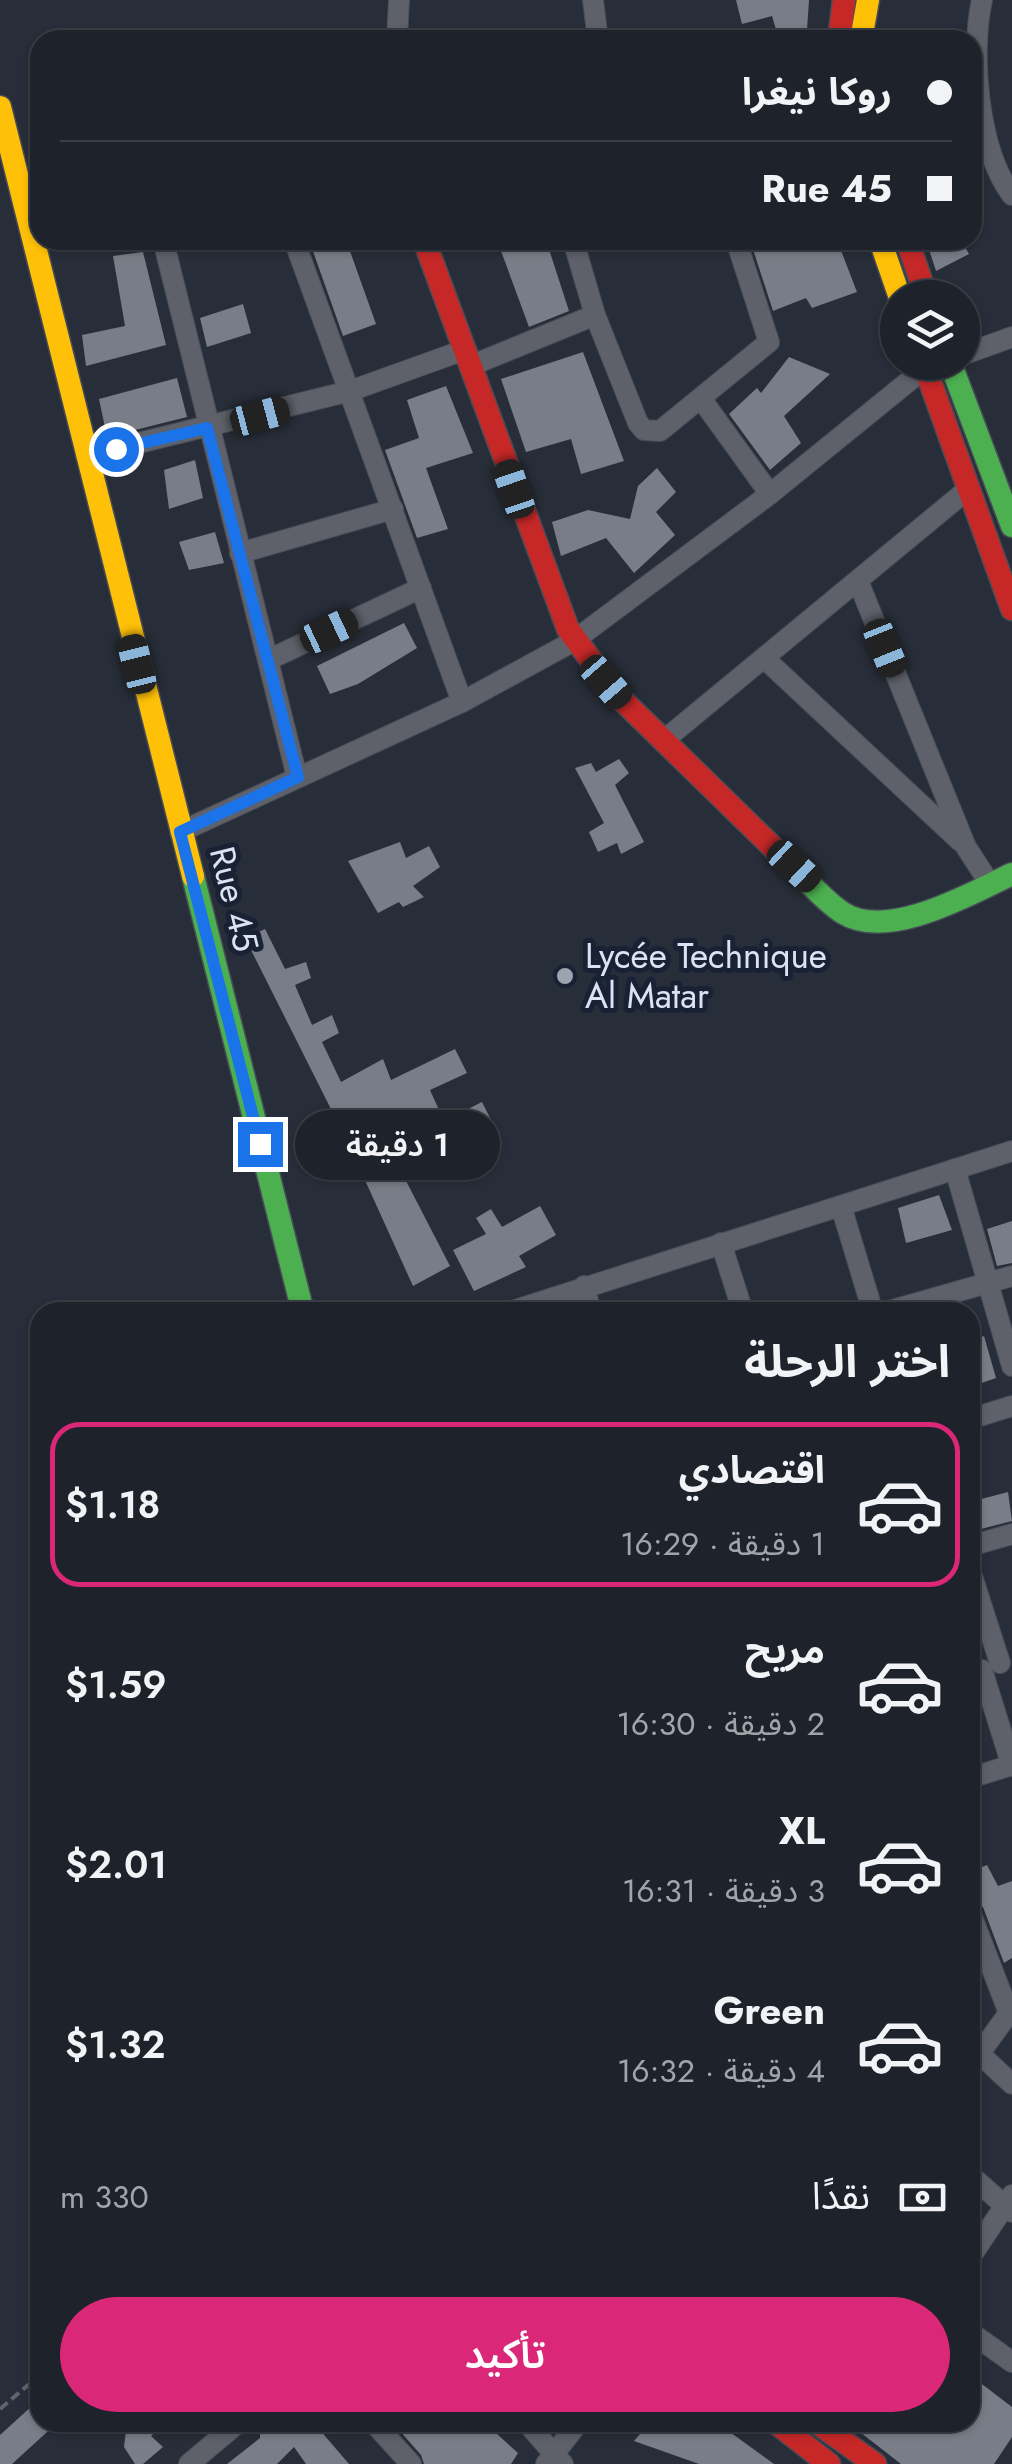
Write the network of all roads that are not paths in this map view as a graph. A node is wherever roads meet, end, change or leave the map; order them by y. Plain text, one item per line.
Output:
1 (399, 0) edge
2 (593, 0) edge
3 (844, 0) edge
4 (868, 0) edge
5 (982, 0) edge
6 (398, 30) edge
7 (597, 30) edge
8 (852, 30) edge
9 (858, 30) edge
10 (978, 30) edge
11 (0, 107) edge
12 (982, 122) edge
13 (1012, 195) edge
14 (30, 204) edge
15 (41, 250) edge
16 (165, 250) edge
17 (298, 250) edge
18 (428, 250) edge
19 (576, 250) edge
20 (739, 250) edge
21 (883, 250) edge
22 (910, 250) edge
23 (894, 280) edge
24 (921, 280) edge
25 (595, 315) junction
26 (1012, 337) edge
27 (980, 349) edge
28 (467, 358) junction
29 (910, 380) edge
30 (935, 380) edge
31 (957, 380) edge
32 (350, 391) junction
33 (702, 400) junction
34 (207, 428) junction
35 (86, 456) junction
36 (967, 490) junction
37 (770, 494) junction
38 (393, 509) junction
39 (1012, 526) edge
40 (240, 553) junction
41 (858, 581) junction
42 (422, 588) junction
43 (1012, 609) edge
44 (572, 642) junction
45 (764, 658) junction
46 (268, 660) junction
47 (462, 702) junction
48 (663, 742) junction
49 (298, 777) junction
50 (180, 832) junction
51 (966, 847) junction
52 (1001, 879) edge
53 (1012, 1151) edge
54 (955, 1170) junction
55 (841, 1206) junction
56 (721, 1242) junction
57 (1012, 1276) edge
58 (988, 1284) junction
59 (584, 1286) junction
60 (300, 1302) edge
61 (538, 1302) edge
62 (589, 1302) edge
63 (739, 1302) edge
64 (871, 1302) edge
65 (922, 1302) edge
66 (1012, 1366) edge
67 (1012, 1406) edge
68 (980, 1417) edge
69 (1012, 1534) edge
70 (980, 1543) edge
71 (980, 1616) edge
72 (991, 1666) edge
73 (1012, 1765) edge
74 (980, 1775) edge
75 (980, 1951) edge
76 (980, 2043) edge
77 (980, 2055) edge
78 (1012, 2084) edge
79 (980, 2183) edge
80 (1009, 2205) edge
81 (980, 2244) edge
82 (980, 2339) edge
83 (1012, 2362) edge
84 (226, 2432) edge
85 (382, 2432) edge
86 (533, 2432) edge
87 (572, 2432) edge
88 (788, 2432) edge
89 (830, 2432) edge
90 (554, 2461) edge
91 (188, 2464) edge
92 (410, 2464) edge
93 (829, 2464) edge
94 (875, 2464) edge

1 - 6 street
2 - 7 street
3 - 8 street
4 - 9 street
5 - 10 street
11 - 14 street, Rue 45
12 - 13 street
15 - 35 street, Rue 45
16 - 34 street
17 - 32 street
18 - 28 street
19 - 25 street
20 - 33 street
21 - 23 street
22 - 24 street
25 - 28 street
25 - 33 street
26 - 27 street
28 - 32 street
28 - 44 street
29 - 37 street
30 - 36 street
31 - 39 street
32 - 34 street
32 - 38 street
33 - 37 street
34 - 35 street
34 - 40 street
35 - 50 street, Rue 45
36 - 41 street
36 - 43 street
37 - 44 street
38 - 40 street
38 - 42 street
40 - 46 street
41 - 45 street
41 - 51 street
42 - 46 street
42 - 47 street
44 - 47 street
44 - 48 street
45 - 48 street
45 - 51 street
46 - 49 street
47 - 49 street
48 - 52 street
49 - 50 street
50 - 60 street, Rue 45
51 - 52 street
53 - 54 street
54 - 55 street
54 - 58 street
55 - 56 street
55 - 64 street
56 - 59 street
56 - 63 street
57 - 58 street
58 - 65 street
58 - 66 street
59 - 61 street
59 - 62 street
67 - 68 street
69 - 70 street
71 - 72 street
72 - 73 street
73 - 74 street
75 - 76 street
77 - 78 street
79 - 80 street
80 - 81 street
82 - 83 street
84 - 91 street
85 - 92 street
86 - 90 street
87 - 90 street
88 - 93 street
89 - 94 street

